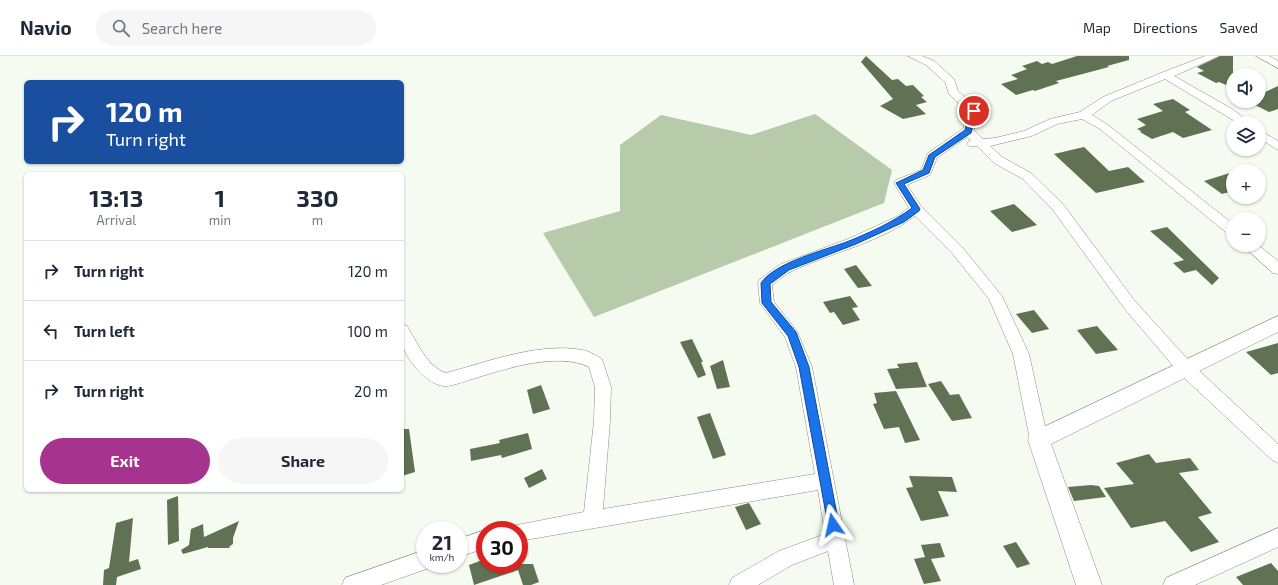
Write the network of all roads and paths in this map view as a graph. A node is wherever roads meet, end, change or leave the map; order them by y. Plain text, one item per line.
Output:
1 (913, 56) edge
2 (1214, 56) edge
3 (1261, 56) edge
4 (1278, 65) edge
5 (1165, 75) junction
6 (1084, 114) junction
7 (1235, 116) edge
8 (968, 131) junction
9 (1266, 138) edge
10 (978, 142) junction
11 (947, 146) junction
12 (1278, 146) edge
13 (916, 209) junction
14 (1226, 226) edge
15 (1257, 252) edge
16 (1278, 269) edge
17 (1278, 323) edge
18 (404, 333) edge
19 (1186, 369) junction
20 (1039, 440) junction
21 (1278, 455) edge
22 (825, 481) junction
23 (593, 519) junction
24 (528, 530) edge
25 (1278, 537) edge
26 (836, 539) junction
27 (416, 563) edge
28 (1179, 584) edge
29 (352, 585) edge
30 (739, 585) edge
31 (844, 585) edge
32 (1088, 585) edge

1 - 8 street
2 - 5 street
3 - 4 street
5 - 6 street
5 - 7 street
6 - 10 street
6 - 14 street
8 - 10 street
8 - 11 street
9 - 12 street
10 - 11 street
10 - 19 street
11 - 13 street
13 - 20 street
13 - 22 street
15 - 16 street
17 - 19 street
18 - 23 street
19 - 20 street
19 - 21 street
20 - 32 street
22 - 23 street
22 - 26 street
23 - 24 street
25 - 28 street
26 - 30 street
26 - 31 street
27 - 29 street

